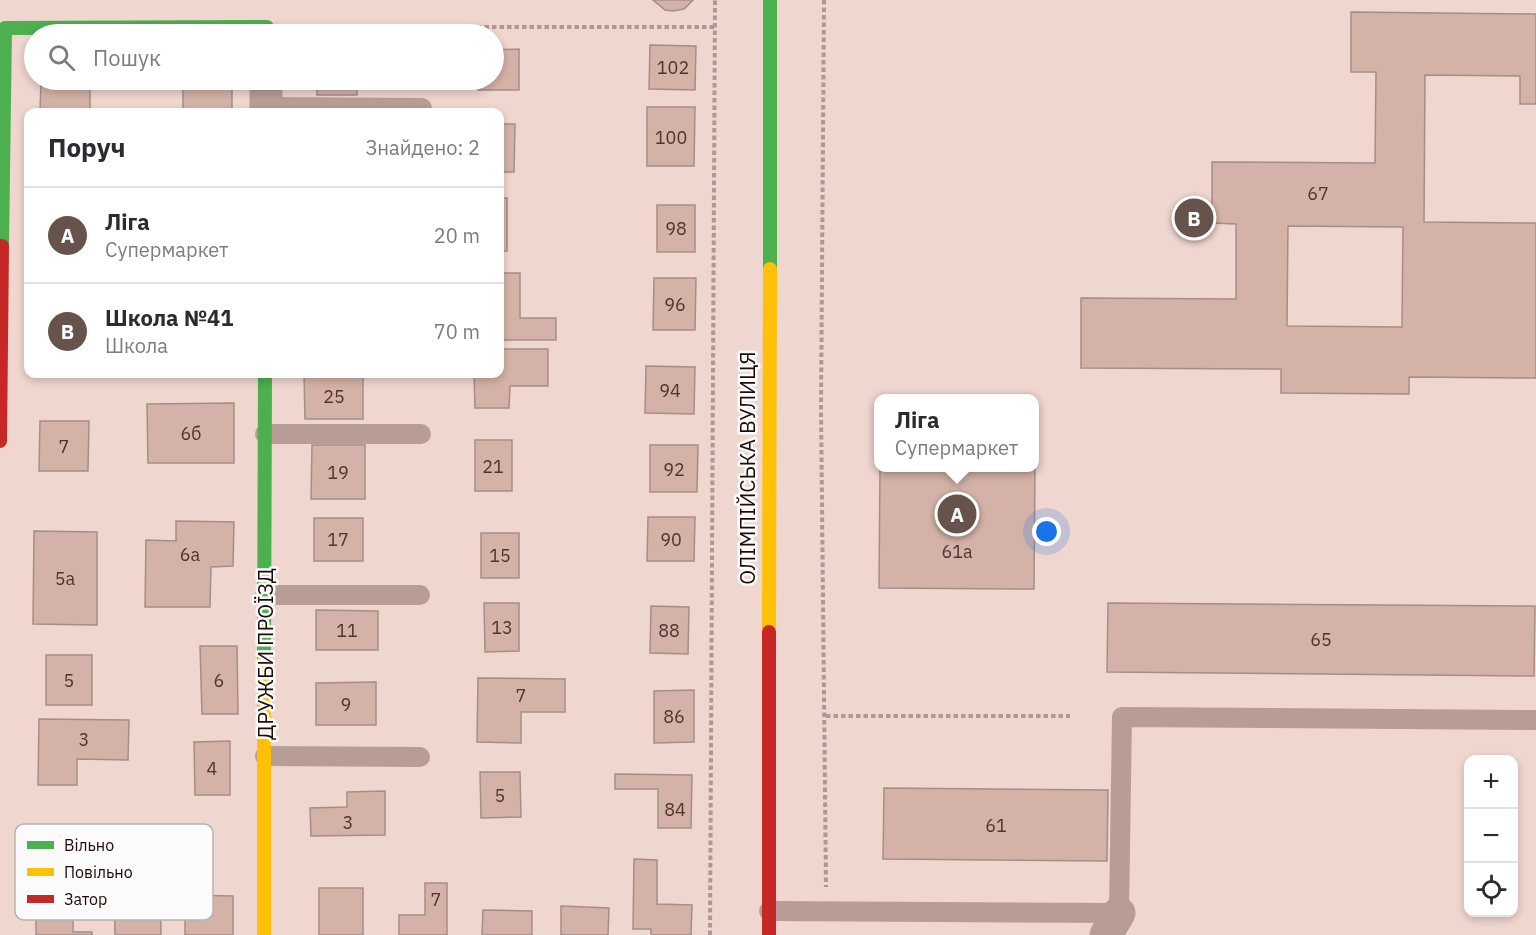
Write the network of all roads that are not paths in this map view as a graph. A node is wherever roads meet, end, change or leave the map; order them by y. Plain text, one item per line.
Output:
1 (770, 0) edge
2 (24, 28) edge
3 (266, 100) edge
4 (2, 103) edge
5 (422, 108) dead end
6 (1, 265) edge
7 (265, 378) edge
8 (0, 423) edge
9 (265, 434) junction
10 (421, 434) dead end
11 (0, 441) edge
12 (265, 595) junction
13 (420, 595) dead end
14 (1536, 720) edge
15 (265, 756) junction
16 (420, 757) dead end
17 (769, 911) junction
18 (1113, 924) edge
19 (264, 935) edge
20 (769, 935) edge

1 - 17 street, ОЛІМПІЙСЬКА ВУЛИЦЯ
2 - 4 street
3 - 5 lane
4 - 6 street
6 - 8 street
7 - 9 street, ДРУЖБИ ПРОЇЗД
8 - 11 street
9 - 10 lane
9 - 12 street, ДРУЖБИ ПРОЇЗД
12 - 13 lane
12 - 15 street, ДРУЖБИ ПРОЇЗД
14 - 18 lane
15 - 16 lane
15 - 19 street, ДРУЖБИ ПРОЇЗД
17 - 18 lane
17 - 20 street, ОЛІМПІЙСЬКА ВУЛИЦЯ

